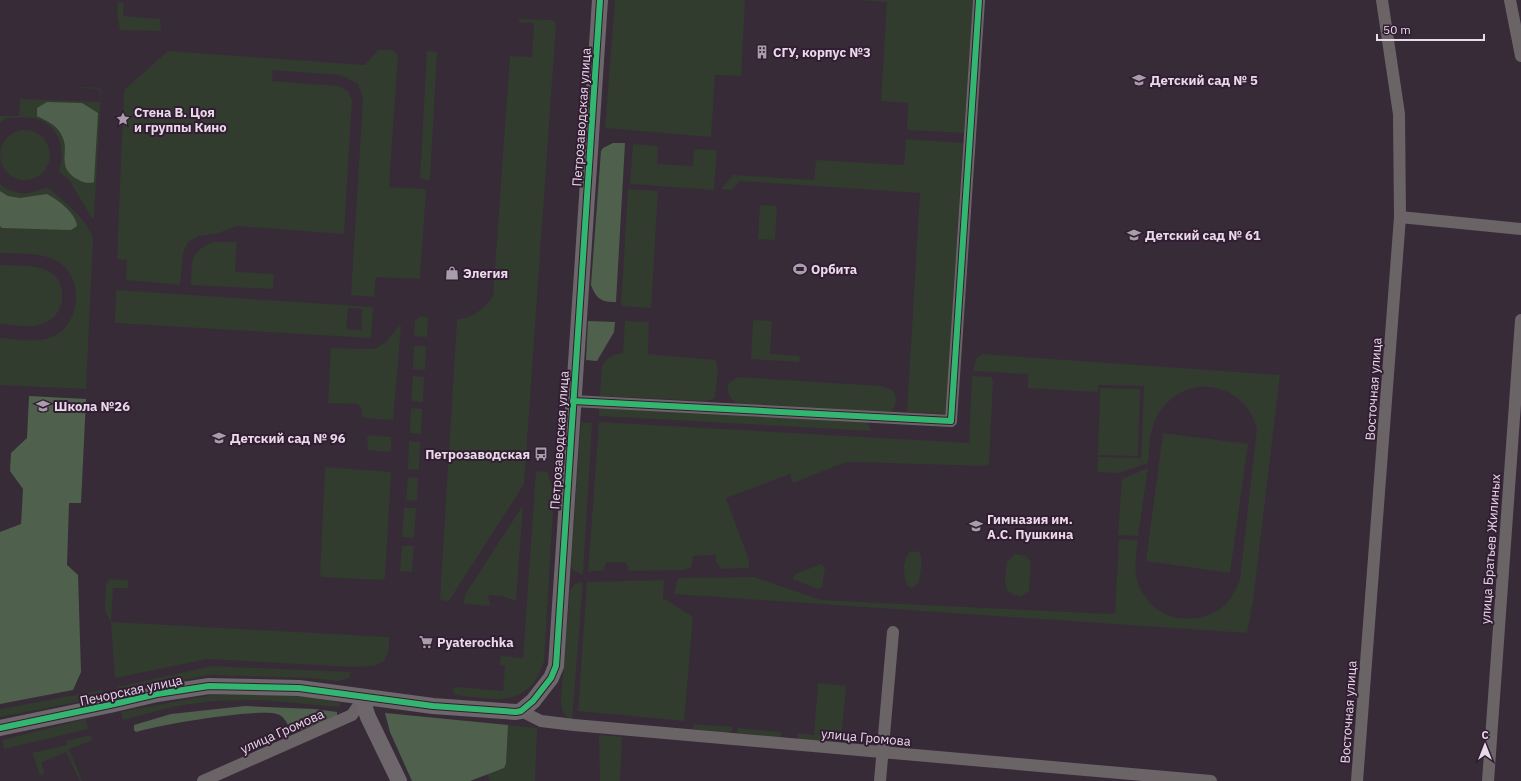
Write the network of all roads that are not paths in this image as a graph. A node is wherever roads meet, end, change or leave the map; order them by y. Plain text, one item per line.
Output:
1 (600, 0) edge
2 (979, 0) edge
3 (1382, 0) edge
4 (1510, 0) edge
5 (1521, 56) edge
6 (1400, 218) junction
7 (1521, 229) edge
8 (1521, 320) edge
9 (573, 401) junction
10 (893, 632) dead end
11 (364, 697) junction
12 (521, 711) junction
13 (0, 728) edge
14 (883, 753) junction
15 (203, 781) edge
16 (399, 781) edge
17 (880, 781) edge
18 (1211, 781) edge
19 (1356, 781) edge
20 (1488, 781) edge

1 - 9 street, Петрозаводская улица
2 - 9 street
3 - 6 street, Восточная улица
4 - 5 street
6 - 7 street
6 - 19 street, Восточная улица
8 - 20 street, улица Братьев Жилиных
9 - 12 street, Петрозаводская улица
10 - 14 street
11 - 12 street
11 - 13 street, Печорская улица
11 - 15 street, улица Громова
11 - 16 street
12 - 14 street, улица Громова
14 - 17 street
14 - 18 street, улица Громова

